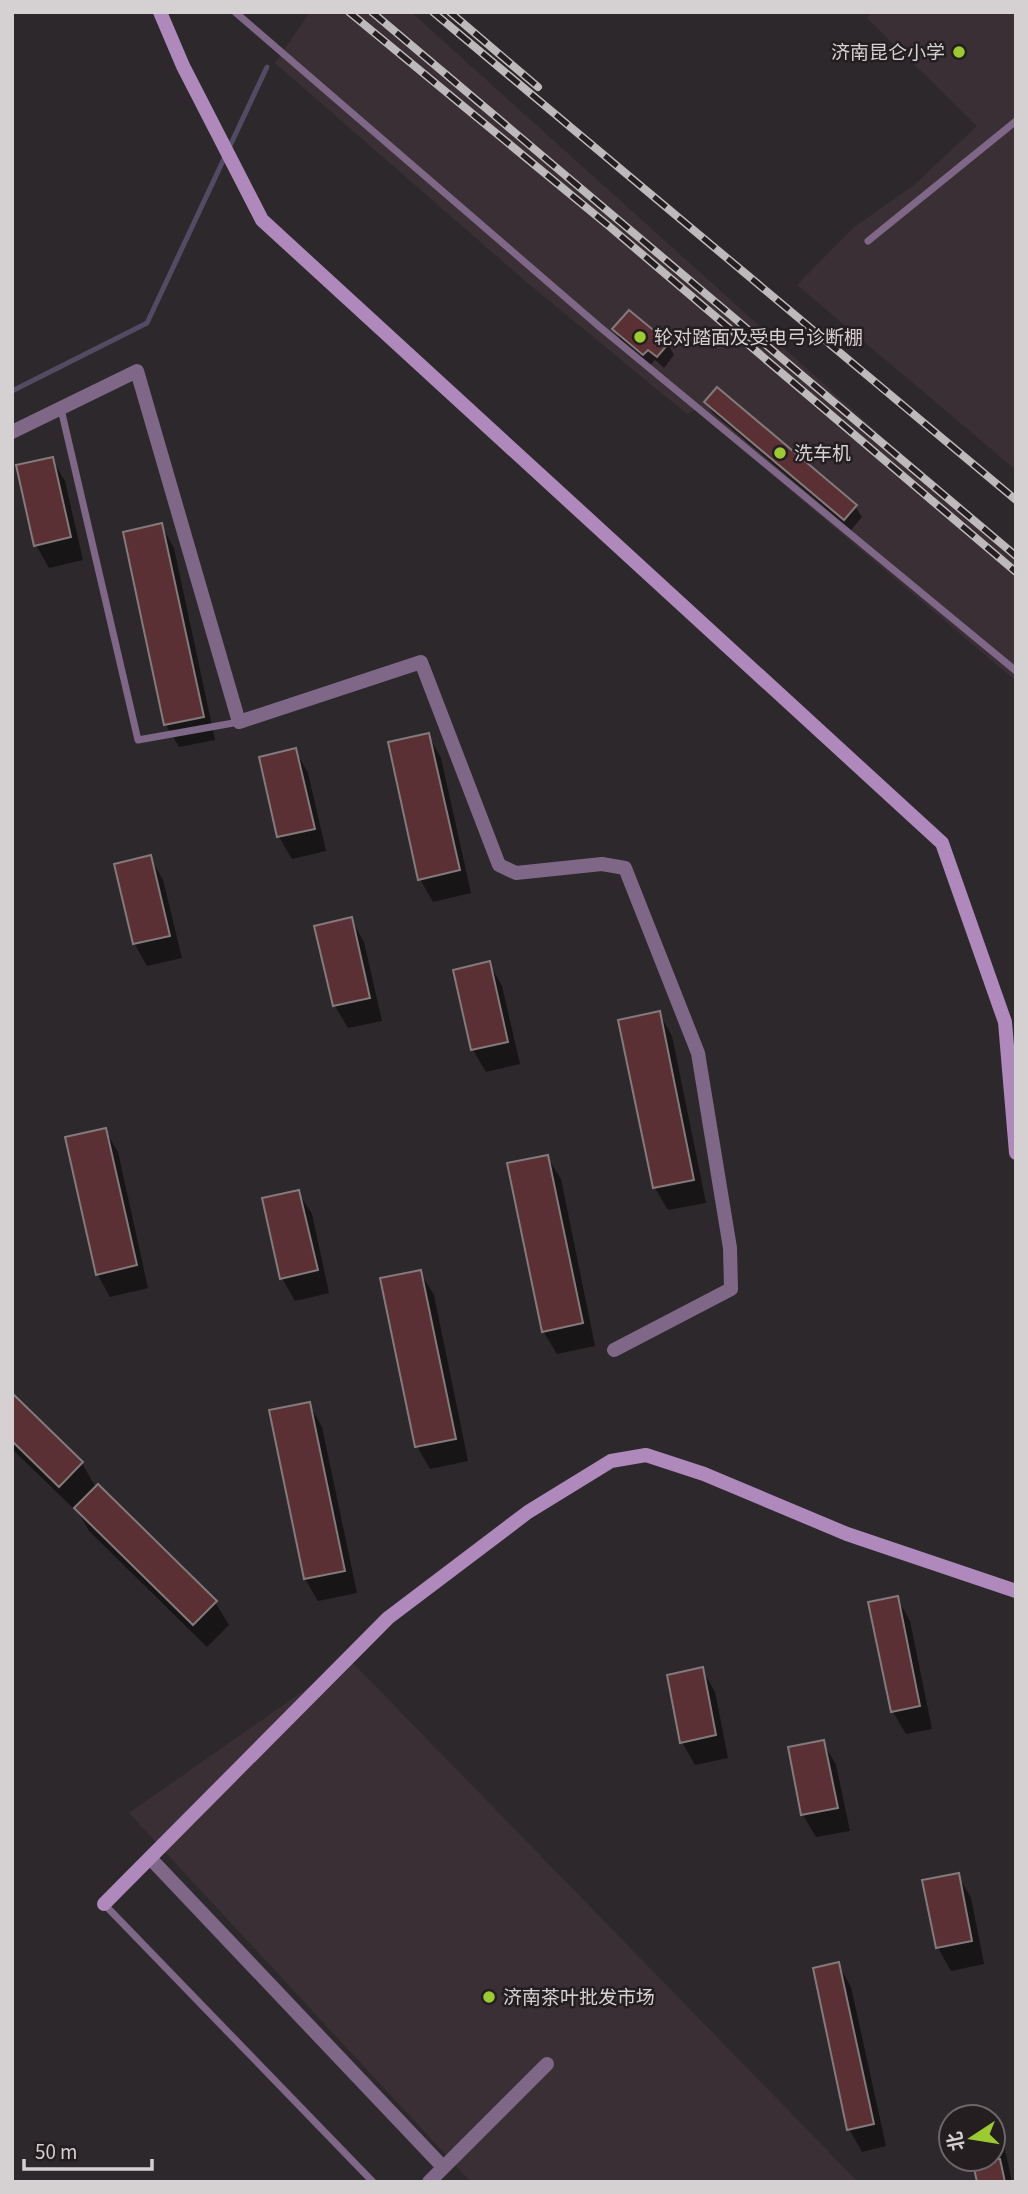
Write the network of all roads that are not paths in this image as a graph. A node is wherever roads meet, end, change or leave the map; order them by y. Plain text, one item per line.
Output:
1 (160, 12) edge
2 (235, 12) edge
3 (1016, 121) edge
4 (868, 241) dead end
5 (61, 408) junction
6 (12, 432) edge
7 (1016, 671) edge
8 (239, 722) junction
9 (1016, 1153) edge
10 (614, 1350) dead end
11 (1016, 1591) edge
12 (150, 1858) junction
13 (104, 1904) joint
14 (547, 2064) dead end
15 (443, 2167) junction
16 (373, 2182) edge
17 (429, 2182) edge

1 - 9 street
2 - 7 lane
3 - 4 lane
5 - 6 street
5 - 8 lane
5 - 8 street
8 - 10 street
11 - 12 street
12 - 13 street
12 - 15 street
13 - 16 lane
14 - 15 street
15 - 17 street

